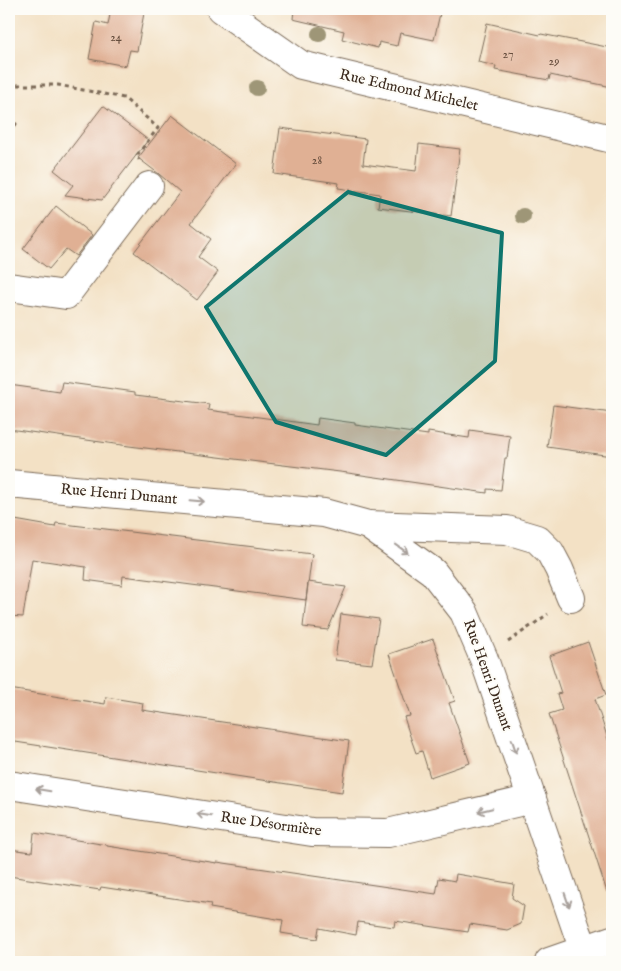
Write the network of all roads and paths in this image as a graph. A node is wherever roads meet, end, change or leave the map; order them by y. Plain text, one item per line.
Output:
1 (221, 9) edge
2 (9, 85) edge
3 (9, 118) edge
4 (9, 133) edge
5 (612, 139) edge
6 (149, 186) joint
7 (9, 287) edge
8 (9, 484) edge
9 (368, 525) junction
10 (571, 598) joint
11 (484, 659) junction
12 (9, 785) edge
13 (532, 799) junction
14 (612, 940) edge
15 (584, 949) junction
16 (549, 962) edge

1 - 5 street, Rue Edmond Michelet
2 - 6 path
3 - 4 path
6 - 7 street
8 -> 9 street, Rue Henri Dunant
9 - 10 street
9 -> 11 street, Rue Henri Dunant
10 - 11 path
11 -> 13 street, Rue Henri Dunant
13 -> 12 street, Rue Désormière
13 -> 15 street, Rue Henri Dunant
14 - 15 street
15 - 16 street

